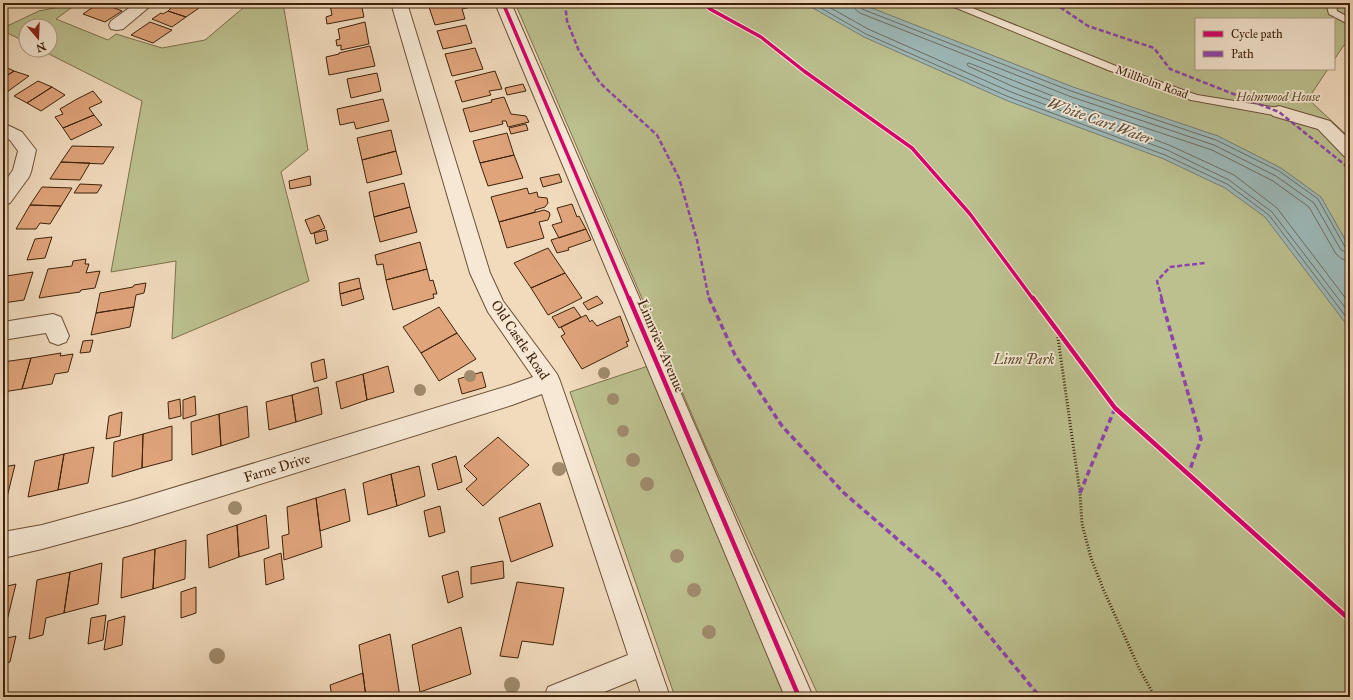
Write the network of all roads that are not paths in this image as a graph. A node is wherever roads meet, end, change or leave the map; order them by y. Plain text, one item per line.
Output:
1 (146, 3) edge
2 (399, 3) edge
3 (503, 3) edge
4 (952, 3) edge
5 (1331, 3) edge
6 (1350, 22) edge
7 (116, 25) dead end
8 (1279, 112) joint
9 (3, 129) edge
10 (1350, 151) edge
11 (3, 198) edge
12 (3, 331) edge
13 (58, 336) dead end
14 (549, 381) junction
15 (3, 545) edge
16 (644, 662) junction
17 (558, 697) edge
18 (656, 697) edge
19 (798, 697) edge

1 - 7 street
2 - 14 street, Old Castle Road
3 - 19 street, Linnview Avenue
4 - 8 lane, Millholm Road
5 - 6 lane
8 - 10 street, Millholm Road
9 - 11 street
12 - 13 street
14 - 15 street, Farne Drive
14 - 16 street, Old Castle Road
16 - 17 street
16 - 18 street, Old Castle Road

